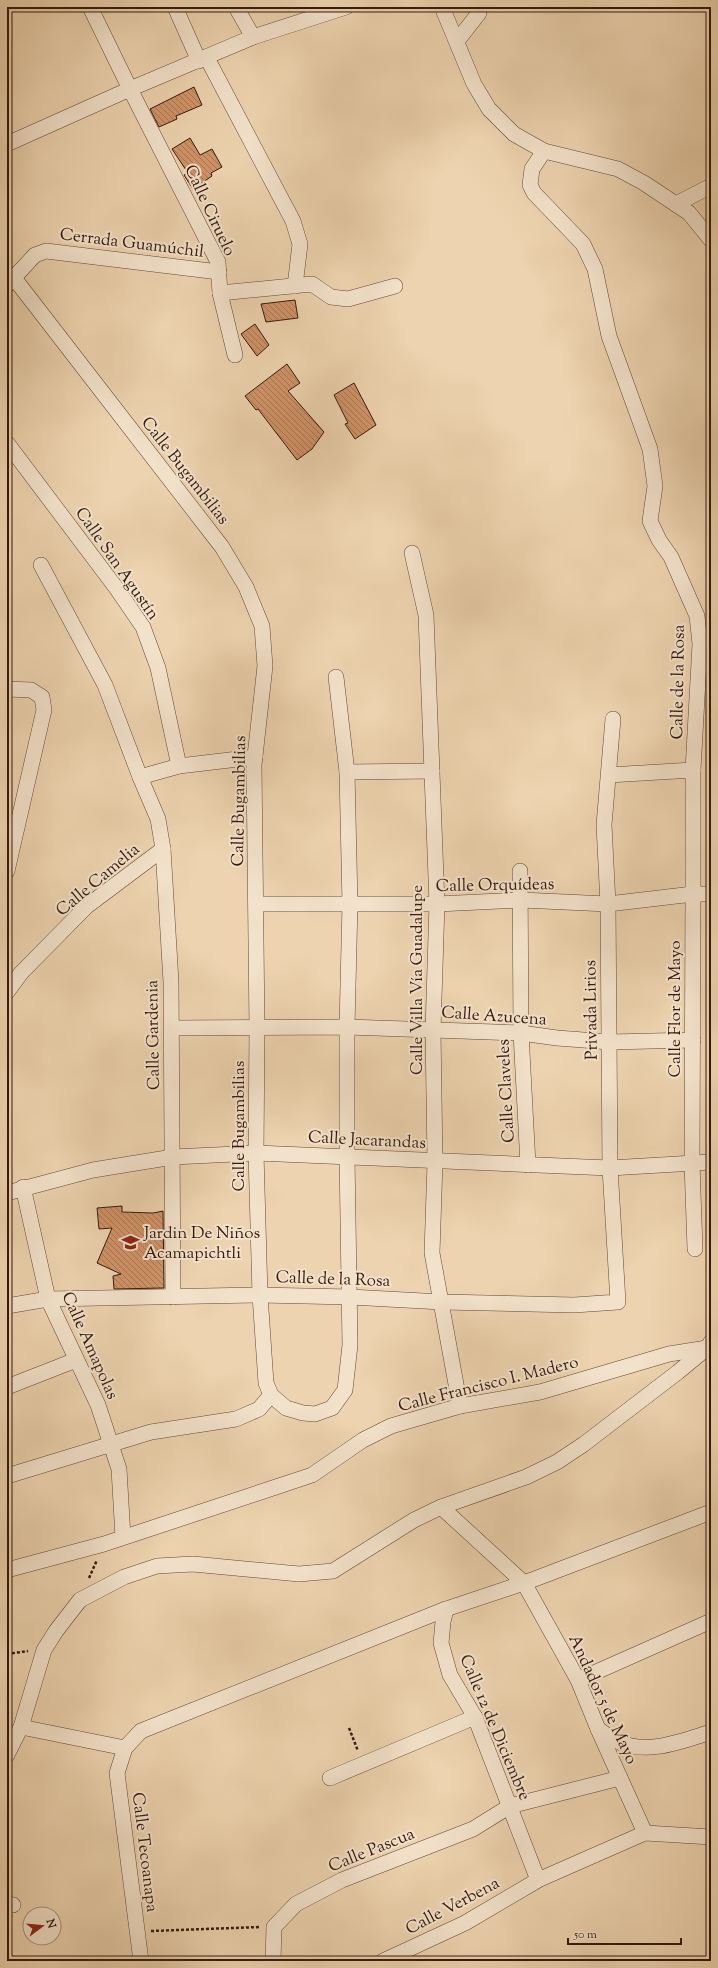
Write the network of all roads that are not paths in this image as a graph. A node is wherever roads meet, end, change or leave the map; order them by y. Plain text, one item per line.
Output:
1 (90, 7) edge
2 (174, 7) edge
3 (236, 7) edge
4 (346, 7) edge
5 (442, 7) edge
6 (479, 13) dead end
7 (253, 37) junction
8 (457, 41) junction
9 (203, 60) junction
10 (130, 89) junction
11 (7, 144) edge
12 (544, 151) junction
13 (711, 186) edge
14 (676, 204) junction
15 (711, 240) edge
16 (219, 272) junction
17 (10, 281) edge
18 (295, 286) junction
19 (395, 286) dead end
20 (220, 293) junction
21 (235, 355) dead end
22 (7, 443) edge
23 (412, 553) dead end
24 (41, 565) dead end
25 (336, 677) dead end
26 (7, 689) edge
27 (613, 719) dead end
28 (255, 757) junction
29 (179, 766) junction
30 (693, 770) junction
31 (432, 771) junction
32 (347, 772) junction
33 (609, 775) junction
34 (140, 777) junction
35 (163, 849) junction
36 (520, 871) dead end
37 (7, 872) edge
38 (692, 894) junction
39 (711, 894) edge
40 (521, 900) junction
41 (256, 904) junction
42 (350, 904) junction
43 (437, 904) junction
44 (608, 904) junction
45 (7, 992) edge
46 (347, 1027) junction
47 (172, 1028) junction
48 (257, 1028) junction
49 (433, 1030) junction
50 (521, 1033) junction
51 (693, 1040) junction
52 (610, 1042) junction
53 (256, 1153) junction
54 (347, 1156) junction
55 (173, 1157) junction
56 (435, 1162) junction
57 (711, 1162) edge
58 (692, 1163) junction
59 (528, 1165) junction
60 (610, 1168) junction
61 (23, 1187) junction
62 (7, 1193) edge
63 (695, 1249) dead end
64 (260, 1295) junction
65 (173, 1297) junction
66 (350, 1297) junction
67 (48, 1299) junction
68 (442, 1302) junction
69 (618, 1302) joint
70 (7, 1306) edge
71 (710, 1346) edge
72 (76, 1360) junction
73 (7, 1387) edge
74 (269, 1389) junction
75 (460, 1406) junction
76 (112, 1445) junction
77 (7, 1476) edge
78 (441, 1507) junction
79 (711, 1512) edge
80 (123, 1537) junction
81 (7, 1570) edge
82 (524, 1583) junction
83 (446, 1609) junction
84 (711, 1621) edge
85 (578, 1680) junction
86 (475, 1717) junction
87 (21, 1727) junction
88 (598, 1730) junction
89 (711, 1732) edge
90 (125, 1748) junction
91 (7, 1755) edge
92 (330, 1778) dead end
93 (620, 1778) junction
94 (510, 1806) junction
95 (645, 1834) junction
96 (711, 1837) edge
97 (538, 1880) junction
98 (141, 1961) edge
99 (273, 1961) edge
100 (383, 1961) edge

1 - 10 street, Calle Ciruelo
2 - 9 street
3 - 7 street
4 - 7 street
5 - 8 street
6 - 8 street
7 - 9 street
8 - 12 street
9 - 10 street
9 - 18 street
10 - 11 street
10 - 16 street, Calle Ciruelo
12 - 14 street
12 - 30 street, Calle de la Rosa
13 - 14 street
14 - 15 street
16 - 17 street, Cerrada Guamúchil
16 - 20 street, Calle Ciruelo
17 - 28 street, Calle Bugambilias
18 - 19 street
18 - 20 street
20 - 21 street, Calle Ciruelo
22 - 29 street, Calle San Agustín
23 - 31 street, Calle Villa Vía Guadalupe
24 - 34 street, Calle Gardenia
25 - 32 street
26 - 37 street
27 - 33 street, Privada Lirios
28 - 29 street
28 - 41 street, Calle Bugambilias
29 - 34 street
30 - 33 street
30 - 38 street, Calle Flor de Mayo
31 - 32 street
31 - 43 street, Calle Villa Vía Guadalupe
32 - 42 street
33 - 44 street, Privada Lirios
34 - 35 street, Calle Gardenia
35 - 45 street, Calle Camelia
35 - 47 street, Calle Gardenia
36 - 40 street, Calle Claveles
38 - 39 street, Calle Orquídeas
38 - 44 street, Calle Orquídeas
38 - 51 street, Calle Flor de Mayo
40 - 43 street, Calle Orquídeas
40 - 44 street, Calle Orquídeas
40 - 50 street, Calle Claveles
41 - 42 street, Calle Orquídeas
41 - 48 street, Calle Bugambilias
42 - 43 street, Calle Orquídeas
42 - 46 street
43 - 49 street, Calle Villa Vía Guadalupe
44 - 52 street, Privada Lirios
46 - 48 street, Calle Azucena
46 - 49 street, Calle Azucena
46 - 54 street
47 - 48 street, Calle Azucena
47 - 55 street, Calle Gardenia
48 - 53 street, Calle Bugambilias
49 - 50 street, Calle Azucena
49 - 56 street, Calle Villa Vía Guadalupe
50 - 52 street, Calle Azucena
50 - 59 street, Calle Claveles
51 - 52 street, Calle Azucena
51 - 58 street, Calle Flor de Mayo
52 - 60 street, Privada Lirios
53 - 54 street, Calle Jacarandas
53 - 55 street, Calle Jacarandas
53 - 64 street, Calle Bugambilias
54 - 56 street, Calle Jacarandas
54 - 66 street
55 - 61 street, Calle Jacarandas
55 - 65 street, Calle Gardenia
56 - 59 street, Calle Jacarandas
56 - 68 street, Calle Villa Vía Guadalupe
57 - 58 street, Calle Jacarandas
58 - 60 street, Calle Jacarandas
58 - 63 street, Calle Flor de Mayo
59 - 60 street, Calle Jacarandas
60 - 69 street, Privada Lirios
61 - 62 street, Calle Jacarandas
61 - 67 street, Calle Amapolas
64 - 65 street, Calle de la Rosa
64 - 66 street, Calle de la Rosa
64 - 74 street, Calle Bugambilias
65 - 67 street, Calle de la Rosa
66 - 68 street, Calle de la Rosa
66 - 74 street
67 - 70 street, Calle de la Rosa
67 - 72 street, Calle Amapolas
68 - 69 street, Calle de la Rosa
68 - 75 street, Calle Villa Vía Guadalupe
71 - 75 street, Calle Francisco I. Madero
71 - 78 street
72 - 73 street
72 - 76 street, Calle Amapolas
74 - 76 street
75 - 80 street, Calle Francisco I. Madero
76 - 77 street
76 - 80 street, Calle Amapolas
78 - 82 street, Andador 5 de Mayo
78 - 87 street
79 - 82 street
80 - 81 street, Calle Francisco I. Madero
82 - 83 street
82 - 85 street, Andador 5 de Mayo
83 - 86 street, Calle 12 de Diciembre
83 - 90 street
84 - 85 street
85 - 88 street, Andador 5 de Mayo
86 - 92 street
86 - 94 street, Calle 12 de Diciembre
87 - 90 street
87 - 91 street
88 - 89 street
88 - 93 street, Andador 5 de Mayo
90 - 98 street, Calle Tecoanapa
93 - 94 street, Calle Pascua
93 - 95 street, Andador 5 de Mayo
94 - 97 street, Calle 12 de Diciembre
94 - 99 street, Calle Pascua
95 - 96 street
95 - 97 street, Calle Verbena
97 - 100 street, Calle Verbena

